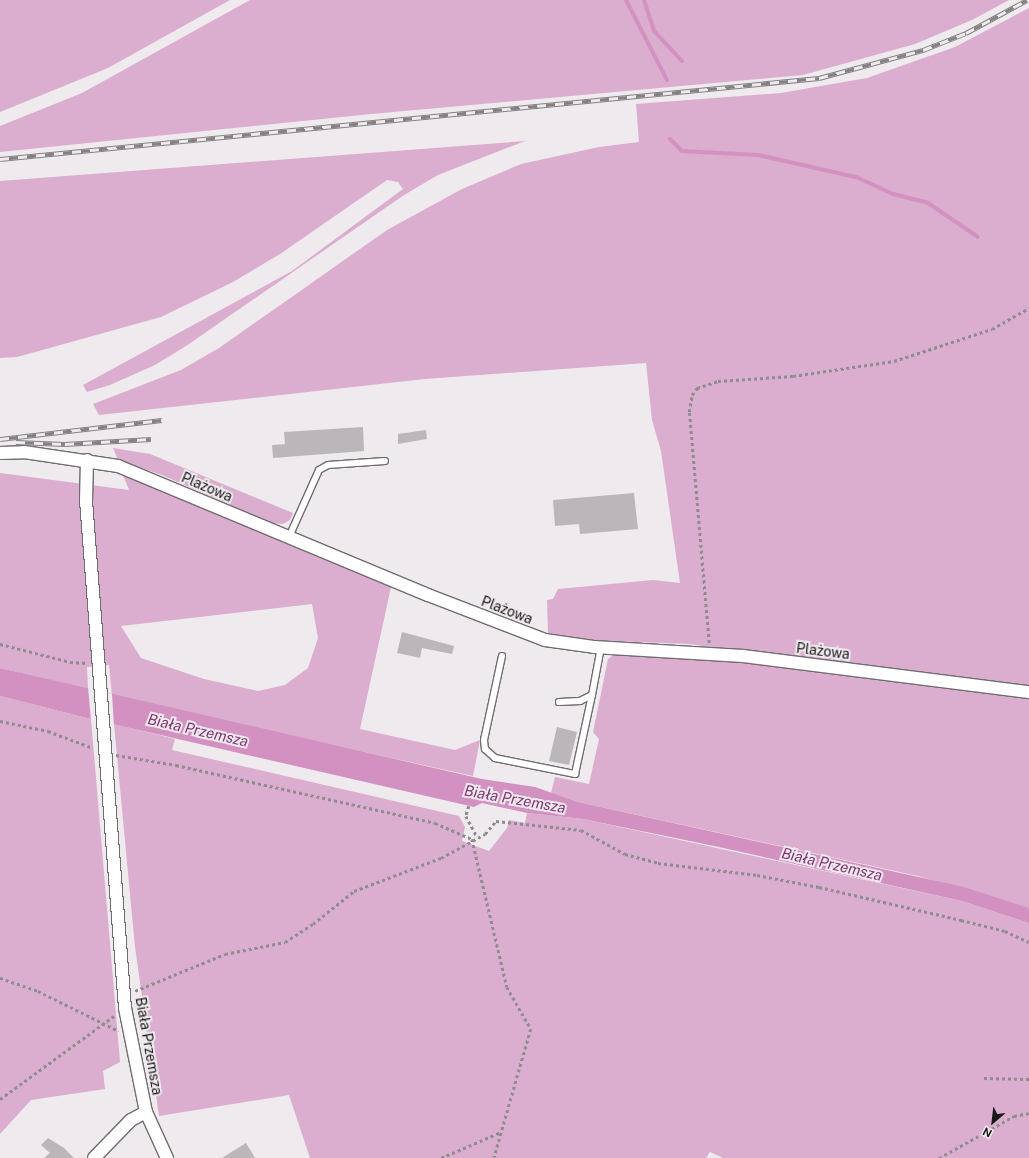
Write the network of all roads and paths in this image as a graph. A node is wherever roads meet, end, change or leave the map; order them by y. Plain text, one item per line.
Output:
1 (1029, 308) edge
2 (0, 453) edge
3 (86, 460) junction
4 (385, 461) dead end
5 (289, 538) junction
6 (0, 644) edge
7 (601, 647) junction
8 (710, 654) junction
9 (502, 656) dead end
10 (98, 664) junction
11 (1029, 692) edge
12 (592, 695) junction
13 (559, 702) dead end
14 (0, 721) edge
15 (105, 744) junction
16 (469, 806) dead end
17 (477, 837) junction
18 (472, 839) junction
19 (1029, 942) edge
20 (0, 978) edge
21 (125, 1002) junction
22 (102, 1025) junction
23 (130, 1035) junction
24 (984, 1078) dead end
25 (1029, 1079) edge
26 (0, 1099) edge
27 (146, 1112) junction
28 (1029, 1113) edge
29 (501, 1132) junction
30 (94, 1158) edge
31 (167, 1158) edge
32 (441, 1158) edge
33 (494, 1158) edge
34 (939, 1158) edge

1 - 8 path
2 - 3 street, Plażowa
3 - 5 street, Plażowa
3 - 10 street, Biała Przemsza
4 - 5 lane
5 - 7 street, Plażowa
6 - 10 path
7 - 8 street, Plażowa
7 - 12 lane
8 - 11 street, Plażowa
9 - 12 lane
10 - 15 street, Biała Przemsza
12 - 13 lane
14 - 15 path
15 - 18 path
15 - 21 street, Biała Przemsza
16 - 17 path
17 - 18 path
17 - 19 path
18 - 21 path
18 - 29 path
20 - 22 path
21 - 22 path
21 - 23 street, Biała Przemsza
22 - 23 path
22 - 26 path
23 - 27 street, Biała Przemsza
24 - 25 path
27 - 30 street
27 - 31 street, Biała Przemsza
28 - 34 path
29 - 32 path
29 - 33 path

